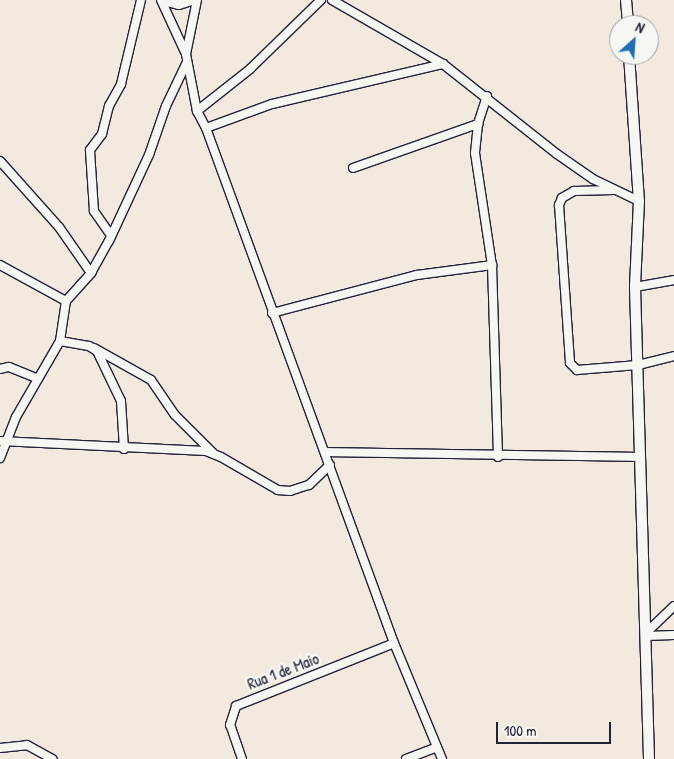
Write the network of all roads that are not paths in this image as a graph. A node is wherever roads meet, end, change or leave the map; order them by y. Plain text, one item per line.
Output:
1 (140, 0) edge
2 (162, 0) edge
3 (191, 0) edge
4 (196, 0) edge
5 (321, 0) edge
6 (332, 0) edge
7 (626, 0) edge
8 (627, 15) edge
9 (186, 54) junction
10 (186, 63) junction
11 (442, 64) junction
12 (630, 65) edge
13 (487, 96) junction
14 (197, 111) junction
15 (478, 124) junction
16 (206, 128) junction
17 (0, 161) edge
18 (353, 168) dead end
19 (615, 190) junction
20 (639, 201) junction
21 (110, 234) junction
22 (492, 264) junction
23 (0, 265) edge
24 (91, 273) junction
25 (674, 280) edge
26 (635, 287) junction
27 (66, 301) junction
28 (272, 313) junction
29 (60, 341) junction
30 (94, 348) junction
31 (674, 356) edge
32 (638, 365) junction
33 (0, 369) edge
34 (36, 378) junction
35 (3, 442) edge
36 (124, 449) junction
37 (326, 452) junction
38 (214, 454) junction
39 (498, 457) junction
40 (640, 457) junction
41 (0, 458) edge
42 (330, 465) junction
43 (674, 606) edge
44 (646, 634) junction
45 (674, 635) edge
46 (394, 643) junction
47 (438, 747) junction
48 (0, 748) edge
49 (52, 759) edge
50 (242, 759) edge
51 (406, 759) edge
52 (442, 759) edge
53 (649, 759) edge

1 - 21 street
2 - 3 main road
2 - 9 street
4 - 9 street
5 - 14 street
6 - 11 street
7 - 8 main road
9 - 10 street
10 - 14 street
10 - 21 street
11 - 13 street
11 - 16 street
12 - 20 main road
13 - 15 street
13 - 19 street
14 - 16 street
15 - 18 street
15 - 22 street
16 - 28 street
17 - 24 street
19 - 20 street
19 - 32 street
20 - 26 main road
21 - 24 street
22 - 28 street
22 - 39 street
23 - 27 street
24 - 27 street
25 - 26 street
26 - 32 main road
27 - 29 street
28 - 37 street
29 - 30 street
29 - 34 street
30 - 36 street
30 - 38 street
31 - 32 street
32 - 40 main road
33 - 34 street
34 - 35 street
35 - 36 street
35 - 41 street
36 - 38 street
37 - 39 street
37 - 42 street
38 - 42 street
39 - 40 street
40 - 44 main road
42 - 46 street
43 - 44 street
44 - 45 street
44 - 53 main road
46 - 47 street
46 - 50 street, Rua 1 de Maio
47 - 51 street
47 - 52 street
48 - 49 street

